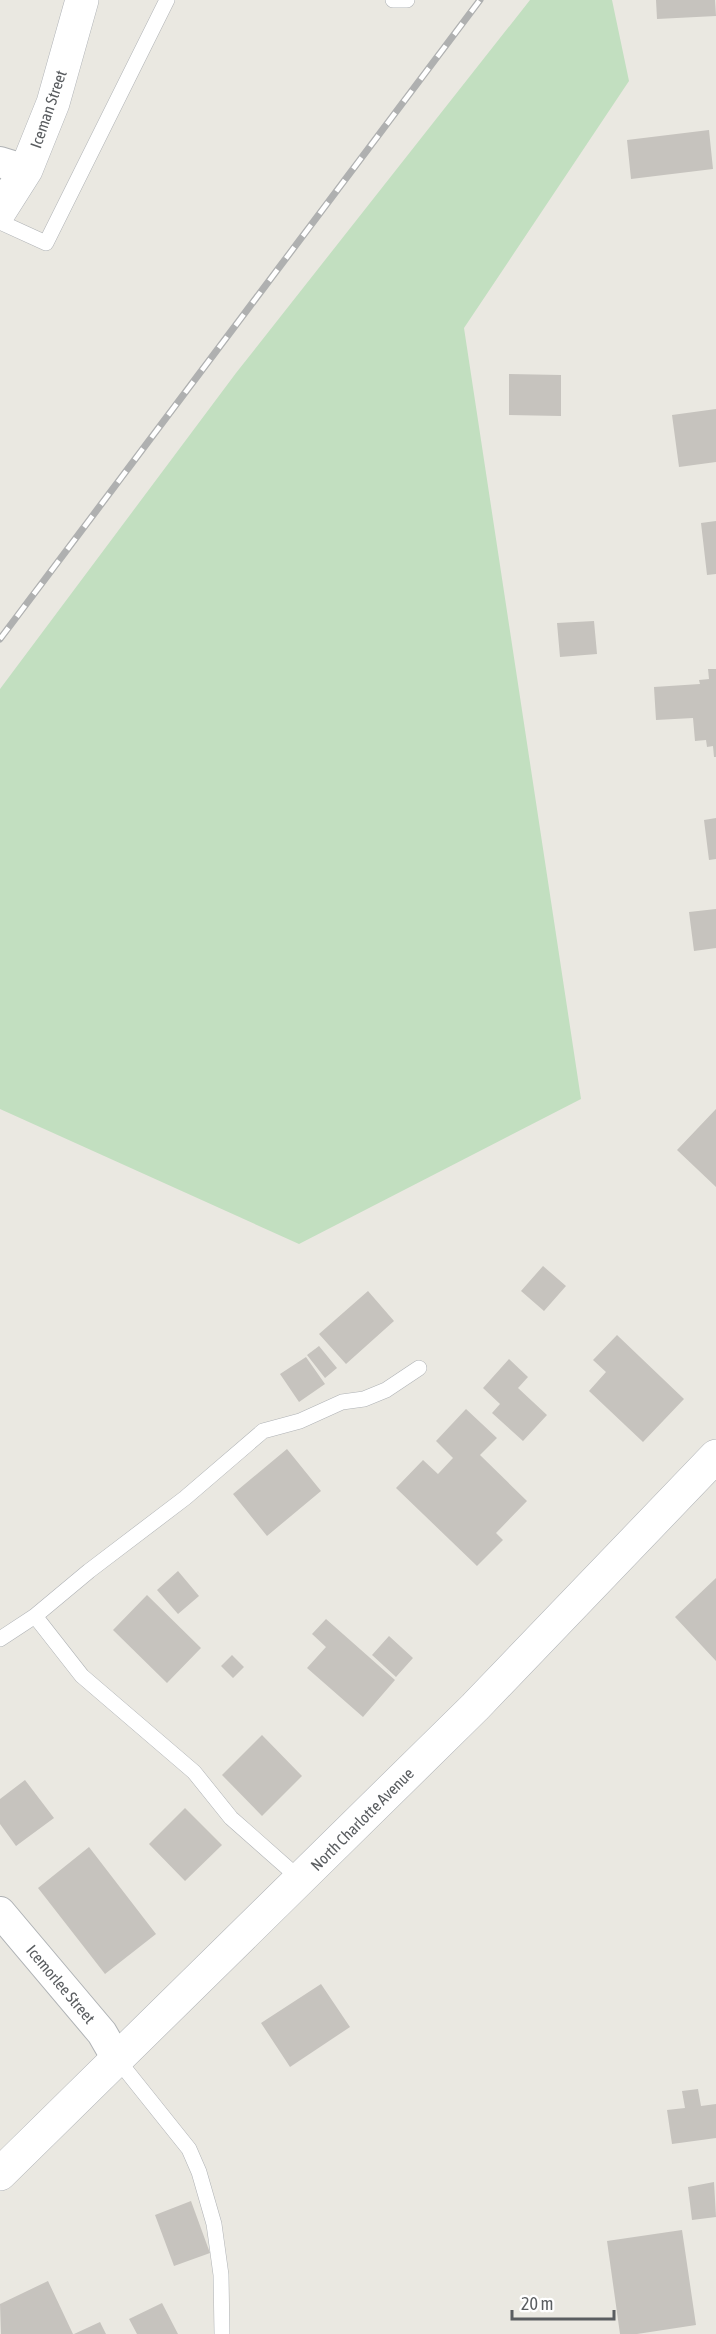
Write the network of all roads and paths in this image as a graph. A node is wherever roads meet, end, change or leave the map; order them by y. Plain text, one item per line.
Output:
1 (82, 0) edge
2 (167, 0) edge
3 (393, 0) edge
4 (407, 0) edge
5 (13, 166) edge
6 (0, 211) edge
7 (0, 222) edge
8 (419, 1368) dead end
9 (716, 1456) edge
10 (35, 1616) junction
11 (0, 1639) edge
12 (300, 1879) junction
13 (0, 1912) edge
14 (117, 2059) junction
15 (0, 2174) edge
16 (222, 2334) edge

1 - 5 main road, Iceman Street
2 - 7 lane
3 - 4 lane
5 - 6 main road, Iceman Street
8 - 10 lane
9 - 12 main road, North Charlotte Avenue
10 - 11 lane
10 - 12 lane
12 - 14 main road, North Charlotte Avenue
13 - 14 street, Icemorlee Street
14 - 15 main road, North Charlotte Avenue
14 - 16 lane

